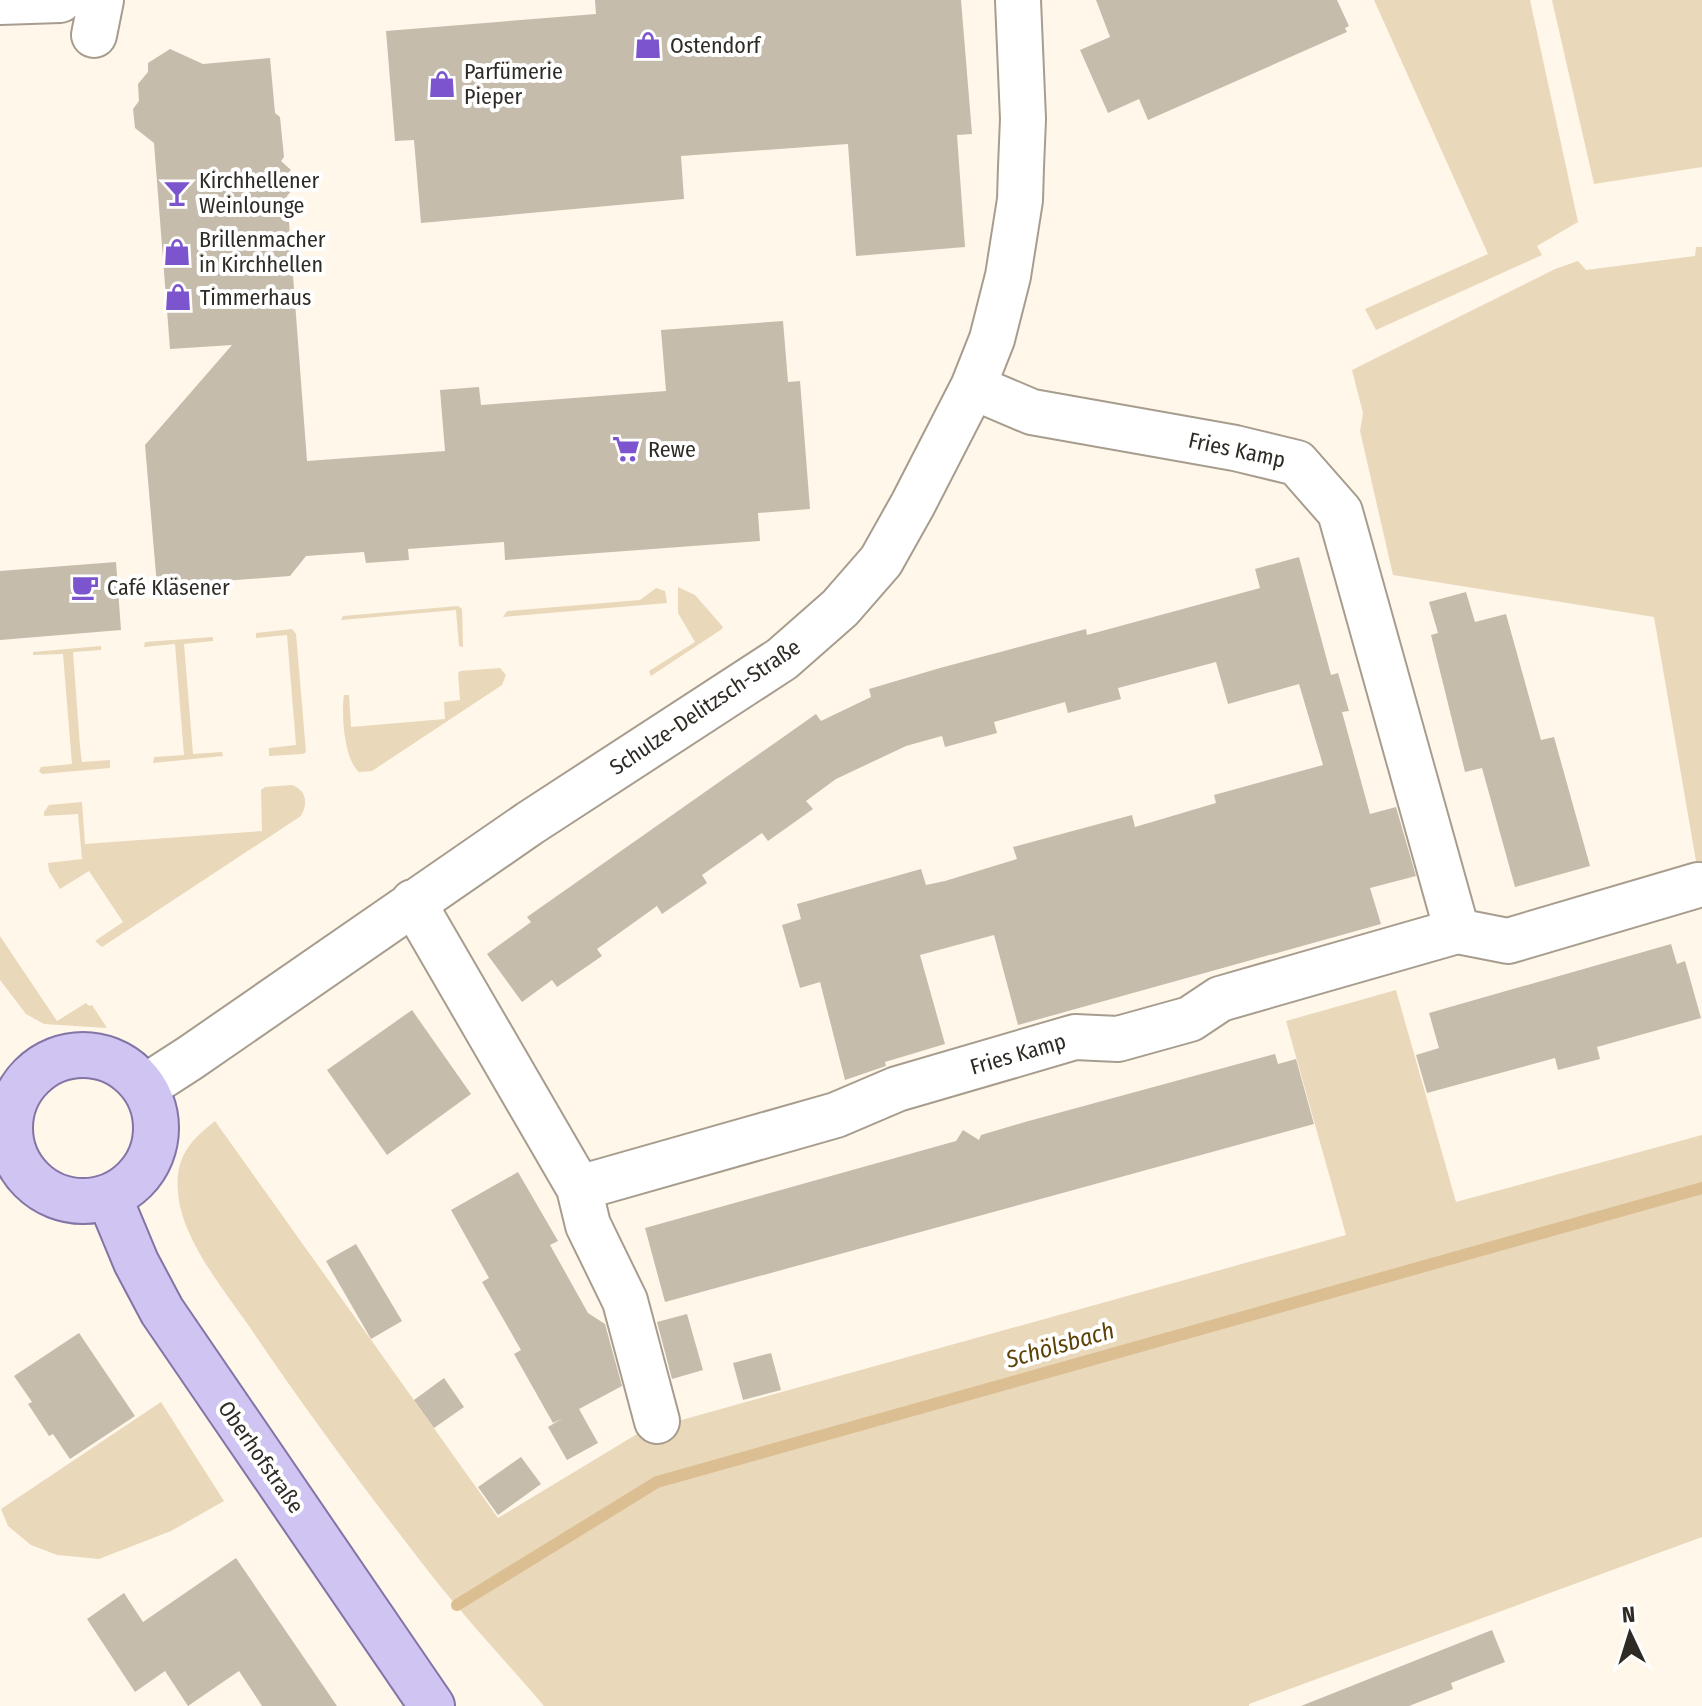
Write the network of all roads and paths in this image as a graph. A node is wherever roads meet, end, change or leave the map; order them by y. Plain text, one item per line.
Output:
1 (60, 0) edge
2 (1018, 0) edge
3 (0, 2) edge
4 (973, 387) junction
5 (1698, 885) dead end
6 (413, 902) junction
7 (1457, 931) junction
8 (11, 1075) edge
9 (145, 1087) junction
10 (579, 1188) junction
11 (109, 1197) junction
12 (657, 1421) dead end
13 (432, 1706) edge

1 - 3 street
2 - 4 street, Schulze-Delitzsch-Straße
4 - 6 street, Schulze-Delitzsch-Straße
4 - 7 street, Fries Kamp
5 - 7 street, Fries Kamp
6 - 9 street, Schulze-Delitzsch-Straße
6 - 10 street
7 - 10 street, Fries Kamp
8 - 9 main road
8 - 11 main road
9 - 11 main road
10 - 12 street
11 - 13 main road, Oberhofstraße

